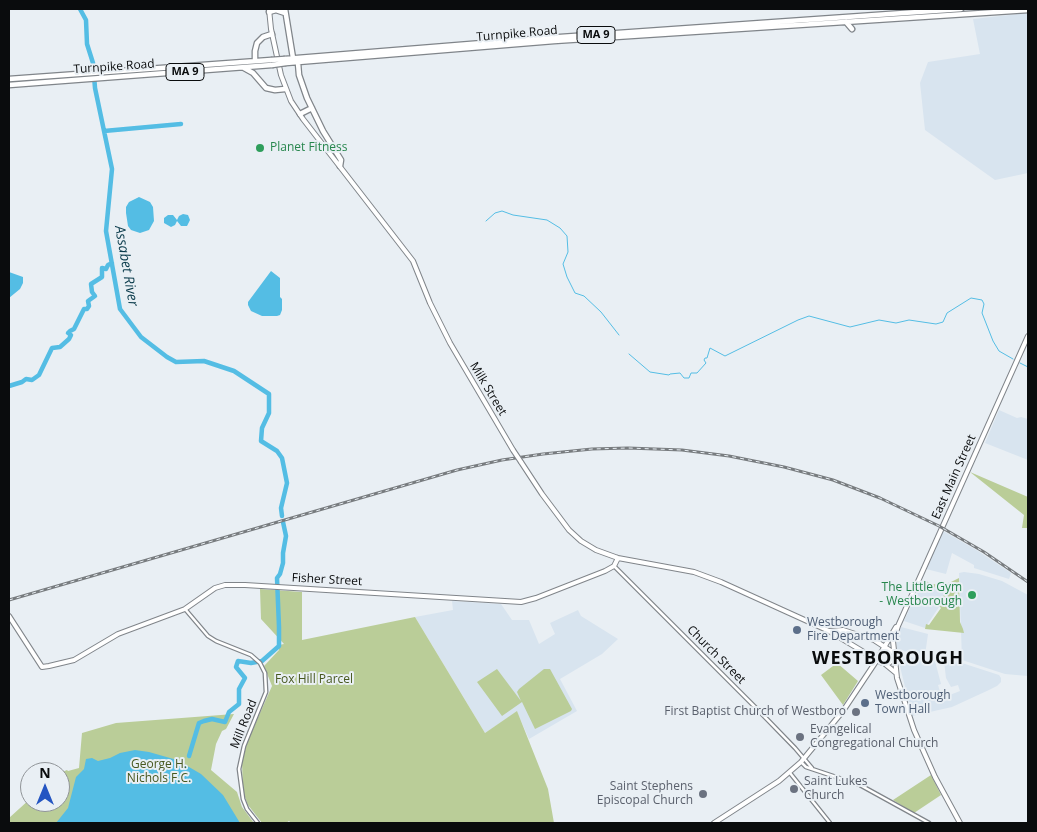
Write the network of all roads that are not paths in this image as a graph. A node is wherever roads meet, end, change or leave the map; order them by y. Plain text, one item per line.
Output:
1 (961, 9) edge
2 (269, 10) edge
3 (1028, 10) edge
4 (285, 11) edge
5 (889, 19) junction
6 (846, 22) junction
7 (886, 25) dead end
8 (852, 29) dead end
9 (272, 34) junction
10 (293, 58) junction
11 (255, 61) junction
12 (285, 61) junction
13 (272, 62) junction
14 (298, 63) junction
15 (263, 65) junction
16 (240, 67) junction
17 (90, 76) junction
18 (97, 76) junction
19 (258, 78) junction
20 (9, 79) edge
21 (9, 85) edge
22 (285, 89) junction
23 (312, 108) junction
24 (300, 114) junction
25 (340, 166) junction
26 (1028, 336) edge
27 (618, 558) junction
28 (614, 566) junction
29 (184, 609) junction
30 (9, 616) edge
31 (898, 626) junction
32 (829, 631) junction
33 (889, 639) junction
34 (878, 642) junction
35 (885, 646) junction
36 (889, 649) junction
37 (881, 652) junction
38 (894, 655) junction
39 (876, 661) junction
40 (884, 663) junction
41 (897, 678) junction
42 (803, 761) junction
43 (790, 773) junction
44 (258, 823) edge
45 (714, 823) edge
46 (830, 823) edge
47 (929, 823) edge
48 (960, 823) edge

1 - 10 highway, Turnpike Road / MA 9
2 - 4 highway
2 - 9 main road, Milk Street
3 - 5 highway, Turnpike Road / MA 9
4 - 10 highway
5 - 6 highway, Turnpike Road / MA 9
5 - 7 highway
6 - 8 highway
6 - 14 highway, Turnpike Road / MA 9
9 - 11 highway
9 - 22 main road, Milk Street
10 - 12 highway, Turnpike Road / MA 9
11 - 13 highway, Turnpike Road / MA 9
11 - 18 highway, Turnpike Road / MA 9
12 - 13 highway, Turnpike Road / MA 9, bridge
12 - 14 highway, Turnpike Road / MA 9
13 - 15 highway, Turnpike Road / MA 9
14 - 23 highway
15 - 16 highway, Turnpike Road / MA 9
15 - 19 highway
16 - 18 highway, Turnpike Road / MA 9
16 - 19 highway
17 - 18 highway, Turnpike Road / MA 9
17 - 20 highway, Turnpike Road / MA 9
17 - 21 highway, Turnpike Road / MA 9
19 - 22 highway
22 - 24 main road, Milk Street
23 - 24 highway
23 - 25 highway
24 - 25 main road, Milk Street
25 - 27 main road, Milk Street, bridge
26 - 31 main road, East Main Street
27 - 28 main road
27 - 32 main road, Milk Street
28 - 29 main road, Fisher Street
28 - 42 street, Church Street
29 - 30 main road, Fisher Street
29 - 44 street, Mill Road
31 - 33 main road, East Main Street
31 - 38 main road, East Main Street
32 - 34 main road, Milk Street
32 - 39 main road, Milk Street
33 - 34 main road
33 - 35 main road, East Main Street
34 - 35 main road, Milk Street
35 - 36 main road, Milk Street
35 - 37 main road, East Main Street
36 - 37 main road
36 - 38 main road
37 - 39 main road, East Main Street
37 - 40 main road
38 - 40 main road
38 - 41 main road
39 - 40 main road, Milk Street
39 - 42 main road, East Main Street
40 - 41 main road
41 - 48 main road
42 - 43 main road, East Main Street
42 - 47 street, Church Street
43 - 45 main road, East Main Street
43 - 46 street

